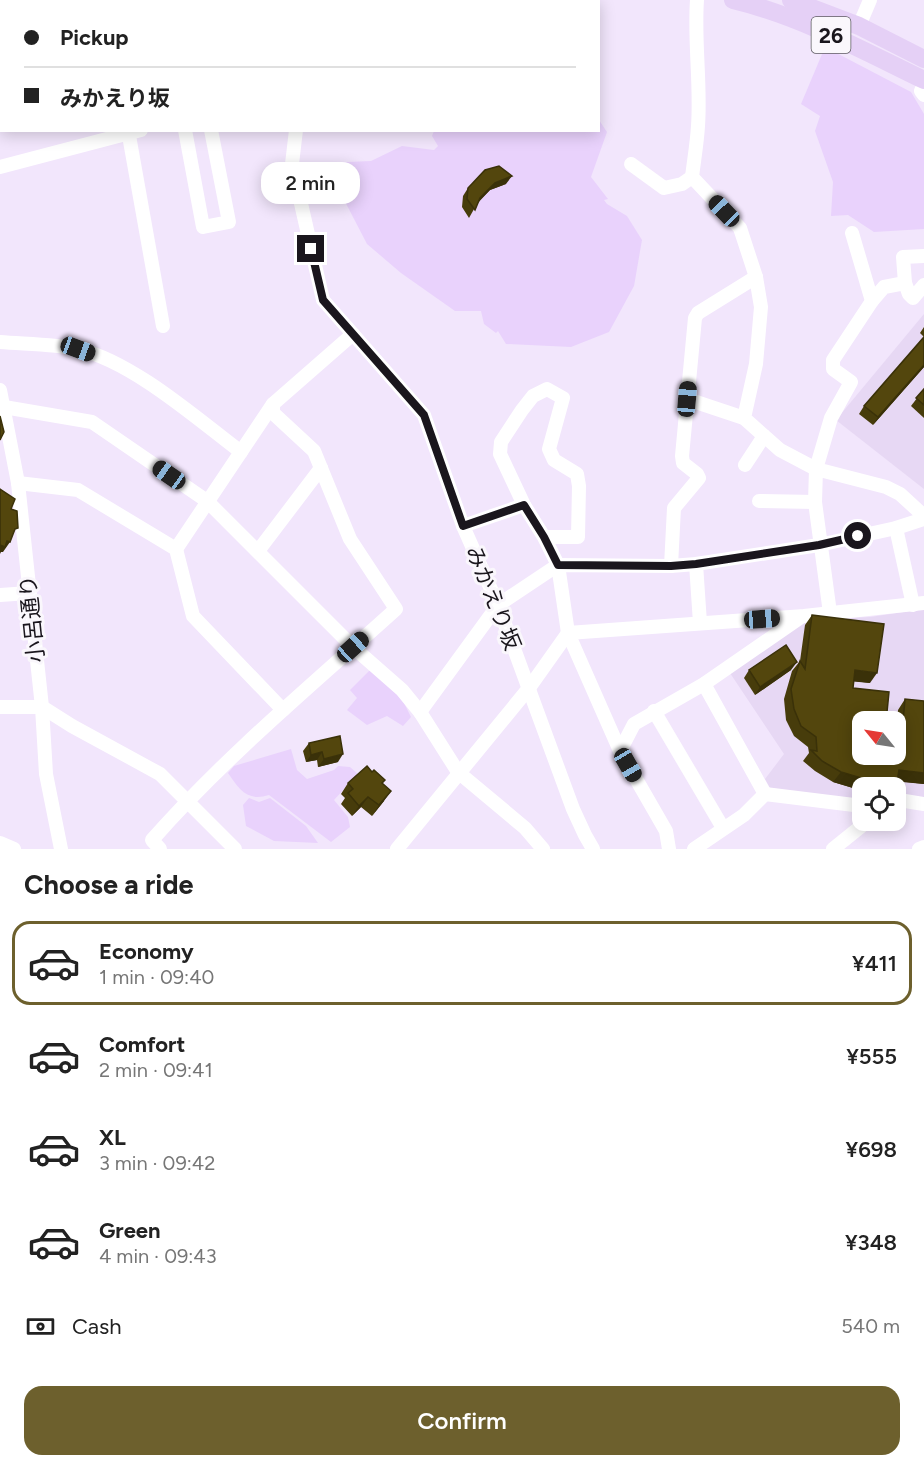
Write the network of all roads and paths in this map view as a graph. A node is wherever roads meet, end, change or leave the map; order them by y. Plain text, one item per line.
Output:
1 (697, 0) edge
2 (733, 0) edge
3 (791, 0) edge
4 (870, 0) edge
5 (859, 26) junction
6 (924, 59) edge
7 (924, 82) edge
8 (924, 95) edge
9 (128, 132) edge
10 (132, 132) edge
11 (185, 132) edge
12 (211, 132) edge
13 (296, 132) edge
14 (631, 164) dead end
15 (0, 167) edge
16 (692, 177) junction
17 (852, 233) dead end
18 (924, 256) edge
19 (756, 277) junction
20 (905, 283) junction
21 (924, 285) edge
22 (872, 302) junction
23 (164, 326) dead end
24 (353, 334) junction
25 (0, 342) edge
26 (0, 390) edge
27 (687, 399) junction
28 (273, 404) junction
29 (4, 407) junction
30 (744, 418) junction
31 (764, 436) junction
32 (241, 452) junction
33 (745, 465) dead end
34 (321, 468) junction
35 (816, 469) junction
36 (18, 483) junction
37 (207, 501) junction
38 (759, 501) dead end
39 (815, 502) junction
40 (524, 505) junction
41 (924, 518) edge
42 (463, 526) junction
43 (896, 528) junction
44 (544, 537) junction
45 (819, 545) junction
46 (176, 549) junction
47 (258, 551) junction
48 (696, 564) junction
49 (558, 565) junction
50 (671, 566) junction
51 (29, 592) junction
52 (0, 595) edge
53 (919, 604) edge
54 (498, 605) junction
55 (830, 613) junction
56 (804, 616) junction
57 (700, 623) junction
58 (568, 633) junction
59 (353, 647) junction
60 (704, 684) junction
61 (529, 688) junction
62 (0, 707) edge
63 (42, 707) junction
64 (283, 710) junction
65 (654, 711) junction
66 (420, 712) junction
67 (620, 751) junction
68 (458, 772) junction
69 (765, 794) junction
70 (187, 800) junction
71 (906, 801) edge
72 (924, 804) edge
73 (852, 805) edge
74 (723, 828) junction
75 (855, 831) edge
76 (220, 834) junction
77 (0, 843) edge
78 (924, 847) edge
79 (14, 849) edge
80 (60, 849) edge
81 (160, 849) edge
82 (219, 849) edge
83 (235, 849) edge
84 (397, 849) edge
85 (543, 849) edge
86 (593, 849) edge
87 (669, 849) edge
88 (694, 849) edge
89 (833, 849) edge
90 (919, 849) edge

1 - 16 street
2 - 7 main road, 26
3 - 5 main road, 26
4 - 5 street
5 - 6 main road, 26
7 - 8 street
9 - 15 street
10 - 23 street
11 - 12 street
13 - 24 street, みかえり坂
14 - 16 street
16 - 19 street
17 - 22 street
18 - 20 street
19 - 27 street
19 - 30 street
20 - 21 street
20 - 22 street
22 - 35 street
24 - 28 street
24 - 42 street, みかえり坂
25 - 32 street
26 - 29 street, 小呂通り
27 - 30 street
27 - 50 street
28 - 32 street
28 - 34 street
29 - 36 street, 小呂通り
29 - 37 street
30 - 31 street
31 - 33 street
31 - 35 street
32 - 37 street
34 - 47 street
34 - 59 street
35 - 39 street
35 - 41 street
36 - 46 street
36 - 51 street, 小呂通り
37 - 46 street
37 - 47 street
38 - 39 street
39 - 45 street
40 - 42 street
40 - 44 street
40 - 44 street
41 - 43 street
42 - 54 street, みかえり坂
43 - 45 street
43 - 53 street
44 - 49 street
45 - 48 street
45 - 55 street
46 - 64 street
47 - 59 street
48 - 50 street
48 - 57 street
49 - 50 street
49 - 54 street
49 - 58 street
51 - 52 street
51 - 63 street, 小呂通り
53 - 55 street
54 - 61 street, みかえり坂
54 - 66 street
55 - 56 street
56 - 57 street
56 - 60 street
57 - 58 street
58 - 61 street
58 - 67 street
59 - 64 street
59 - 66 street
60 - 65 street
60 - 69 street
61 - 68 street
61 - 86 street, みかえり坂
62 - 63 street
63 - 70 street
63 - 80 street, 小呂通り
64 - 70 street
65 - 67 street
65 - 74 street
66 - 68 street
67 - 87 street
68 - 84 street
68 - 85 street
69 - 73 street
69 - 74 street
70 - 76 street
70 - 81 street
71 - 72 street
74 - 88 street
75 - 89 street
76 - 82 street
76 - 83 street
77 - 79 street
78 - 90 street

